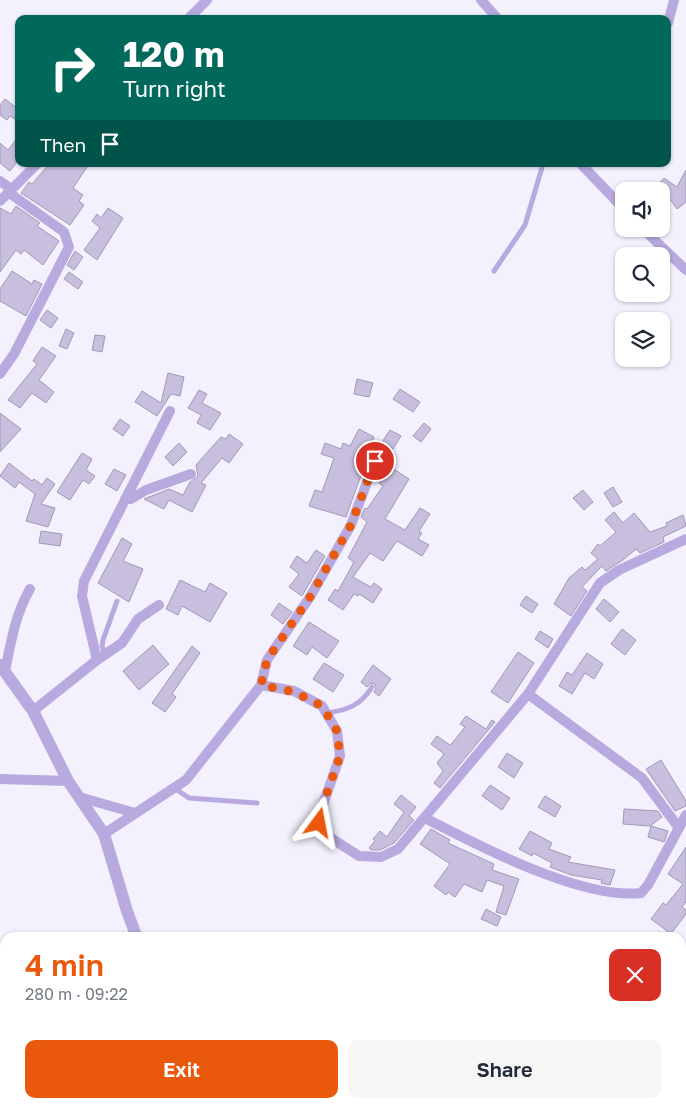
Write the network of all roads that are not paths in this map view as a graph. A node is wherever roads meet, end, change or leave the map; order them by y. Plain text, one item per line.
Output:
1 (207, 0) edge
2 (481, 0) edge
3 (674, 0) edge
4 (192, 15) edge
5 (494, 15) edge
6 (670, 15) edge
7 (33, 167) edge
8 (542, 167) edge
9 (584, 167) edge
10 (0, 181) edge
11 (10, 191) junction
12 (615, 200) edge
13 (0, 201) edge
14 (652, 237) edge
15 (686, 270) edge
16 (494, 271) dead end
17 (0, 374) edge
18 (170, 411) dead end
19 (375, 461) dead end
20 (191, 474) dead end
21 (125, 499) junction
22 (686, 539) edge
23 (30, 590) dead end
24 (117, 601) dead end
25 (160, 605) dead end
26 (101, 658) junction
27 (3, 668) edge
28 (261, 685) junction
29 (372, 687) dead end
30 (528, 694) junction
31 (33, 711) junction
32 (326, 714) junction
33 (0, 779) edge
34 (68, 781) junction
35 (174, 788) junction
36 (79, 797) junction
37 (257, 803) dead end
38 (134, 813) junction
39 (686, 815) edge
40 (425, 818) junction
41 (679, 828) junction
42 (104, 834) junction
43 (135, 932) edge

1 - 4 street
2 - 5 street
3 - 6 street
7 - 11 street
8 - 16 lane
9 - 12 street
10 - 11 street
11 - 13 street
11 - 17 street
14 - 15 street
18 - 21 street
19 - 28 street
20 - 21 street
21 - 26 street
22 - 30 street
23 - 27 street
24 - 26 lane
25 - 26 street
26 - 31 street
27 - 31 street
28 - 32 street
28 - 35 street
29 - 32 lane
30 - 40 street
30 - 41 street
31 - 34 street
32 - 40 street
33 - 34 street
34 - 36 street
35 - 37 lane
35 - 38 street
36 - 38 street
36 - 42 street
38 - 42 street
39 - 41 street
40 - 41 street
42 - 43 street

